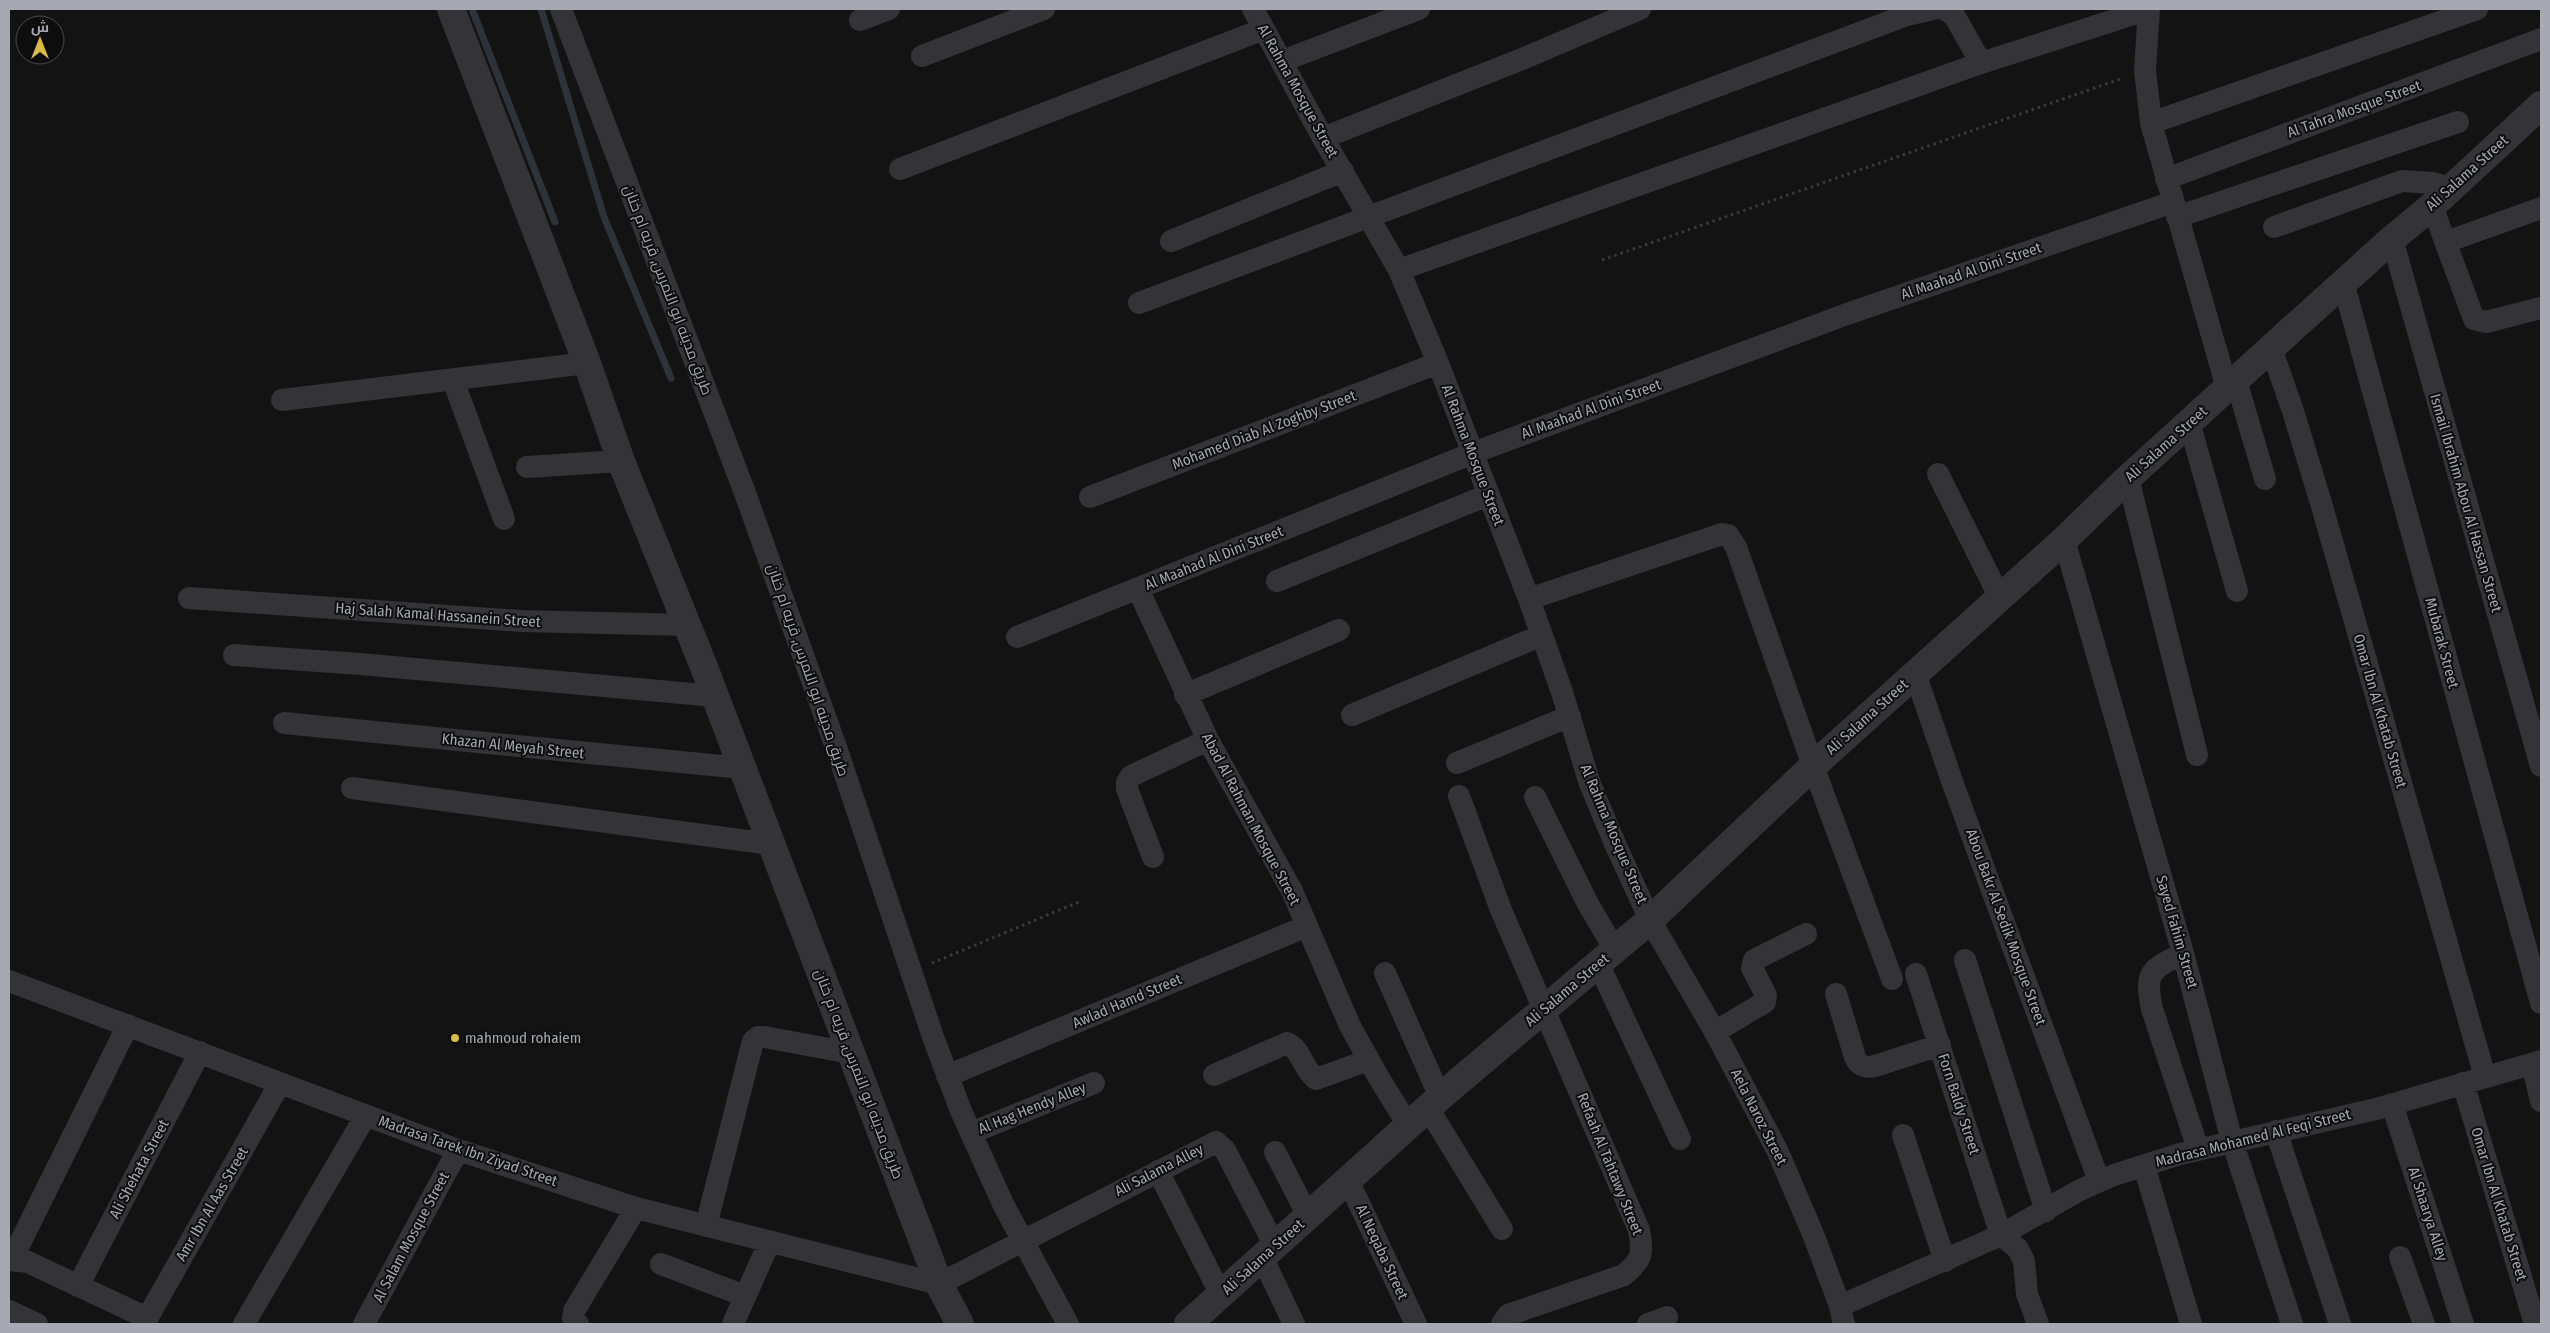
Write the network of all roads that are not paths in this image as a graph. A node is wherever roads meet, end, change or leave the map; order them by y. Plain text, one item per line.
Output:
1 (451, 9) edge
2 (561, 9) edge
3 (889, 9) edge
4 (1044, 9) edge
5 (1253, 9) edge
6 (1419, 9) edge
7 (1640, 9) edge
8 (1933, 9) edge
9 (1944, 9) edge
10 (2149, 9) edge
11 (2477, 9) edge
12 (860, 20) dead end
13 (1264, 30) junction
14 (2541, 39) edge
15 (922, 56) dead end
16 (1282, 62) junction
17 (1981, 63) junction
18 (2541, 105) edge
19 (2458, 122) dead end
20 (2151, 123) junction
21 (1322, 138) junction
22 (900, 168) dead end
23 (1343, 171) junction
24 (2166, 179) junction
25 (2442, 197) junction
26 (2541, 208) edge
27 (2175, 210) junction
28 (1368, 215) junction
29 (2274, 227) dead end
30 (2392, 239) junction
31 (1171, 241) dead end
32 (2446, 242) junction
33 (1399, 270) junction
34 (2343, 282) junction
35 (1139, 304) dead end
36 (2541, 308) edge
37 (2271, 348) junction
38 (1438, 362) junction
39 (587, 363) junction
40 (453, 380) junction
41 (2231, 384) junction
42 (282, 400) dead end
43 (2189, 422) junction
44 (1473, 453) junction
45 (621, 461) junction
46 (527, 466) dead end
47 (1938, 474) dead end
48 (2128, 478) junction
49 (2265, 479) dead end
50 (1488, 495) junction
51 (1090, 497) dead end
52 (504, 520) dead end
53 (2064, 540) junction
54 (1277, 581) dead end
55 (1138, 589) junction
56 (2237, 592) dead end
57 (1999, 596) junction
58 (190, 598) dead end
59 (1529, 599) junction
60 (687, 625) junction
61 (1339, 630) dead end
62 (1542, 634) junction
63 (1017, 637) dead end
64 (234, 655) dead end
65 (1915, 673) junction
66 (1186, 695) junction
67 (715, 696) junction
68 (1352, 715) dead end
69 (1570, 716) junction
70 (284, 723) dead end
71 (1208, 740) junction
72 (2197, 755) dead end
73 (1457, 763) dead end
74 (1813, 766) junction
75 (2541, 766) edge
76 (742, 768) junction
77 (352, 788) dead end
78 (1459, 796) dead end
79 (1535, 797) dead end
80 (771, 844) junction
81 (1153, 857) dead end
82 (1650, 920) junction
83 (1307, 926) junction
84 (1806, 934) dead end
85 (2184, 953) junction
86 (1606, 956) junction
87 (1965, 960) dead end
88 (1385, 972) dead end
89 (1916, 974) dead end
90 (1892, 979) dead end
91 (9, 981) edge
92 (1836, 994) dead end
93 (2541, 1003) edge
94 (1544, 1009) junction
95 (128, 1026) junction
96 (1715, 1032) junction
97 (1940, 1044) junction
98 (200, 1052) junction
99 (851, 1053) junction
100 (1369, 1060) junction
101 (2536, 1063) edge
102 (1214, 1075) dead end
103 (948, 1076) junction
104 (2485, 1076) junction
105 (280, 1083) junction
106 (1094, 1083) dead end
107 (2463, 1083) junction
108 (2541, 1101) edge
109 (2392, 1104) junction
110 (1425, 1110) junction
111 (366, 1115) junction
112 (2276, 1131) junction
113 (971, 1133) junction
114 (1903, 1135) dead end
115 (1680, 1139) dead end
116 (2232, 1141) junction
117 (2198, 1149) junction
118 (458, 1150) junction
119 (1275, 1152) dead end
120 (2144, 1166) junction
121 (1158, 1171) junction
122 (1348, 1180) junction
123 (2100, 1181) junction
124 (636, 1208) junction
125 (2046, 1211) junction
126 (1308, 1216) junction
127 (706, 1226) junction
128 (1502, 1229) dead end
129 (2001, 1235) junction
130 (1022, 1240) junction
131 (769, 1243) junction
132 (1269, 1251) junction
133 (2400, 1257) dead end
134 (10, 1259) edge
135 (1946, 1261) junction
136 (661, 1264) dead end
137 (938, 1284) junction
138 (78, 1286) junction
139 (1221, 1295) junction
140 (745, 1296) junction
141 (9, 1311) edge
142 (1842, 1315) edge
143 (145, 1321) edge
144 (36, 1324) edge
145 (244, 1324) edge
146 (364, 1324) edge
147 (578, 1324) edge
148 (733, 1324) edge
149 (960, 1324) edge
150 (1068, 1324) edge
151 (1188, 1324) edge
152 (1294, 1324) edge
153 (1416, 1324) edge
154 (1502, 1324) edge
155 (2038, 1324) edge
156 (2191, 1324) edge
157 (2292, 1324) edge
158 (2340, 1324) edge
159 (2424, 1324) edge
160 (2463, 1324) edge
161 (2535, 1324) edge

1 - 39 street, طريق مدينه ابو النمرس, قريه ام خنان
2 - 103 street, طريق مدينه ابو النمرس, قريه ام خنان
3 - 12 street
4 - 15 street
5 - 13 street, Al Rahma Mosque Street
6 - 16 street
7 - 21 street
8 - 28 street
9 - 17 street
10 - 17 street
10 - 20 street
11 - 20 street
13 - 16 street, Al Rahma Mosque Street
13 - 22 street
14 - 24 street, Al Tahra Mosque Street
16 - 21 street, Al Rahma Mosque Street
17 - 33 street
18 - 25 street, Ali Salama Street
19 - 27 street, Al Maahad Al Dini Street
20 - 24 street
21 - 23 street, Al Rahma Mosque Street
23 - 28 street, Al Rahma Mosque Street
23 - 31 street
24 - 27 street
25 - 29 street
25 - 30 street, Ali Salama Street
25 - 32 street
26 - 32 street
27 - 41 street
27 - 44 street, Al Maahad Al Dini Street
28 - 33 street, Al Rahma Mosque Street
28 - 35 street
30 - 34 street, Ali Salama Street
30 - 75 street, Ismail Ibrahim Abou Al Hassan Street
32 - 36 street
33 - 38 street, Al Rahma Mosque Street
34 - 37 street, Ali Salama Street
34 - 93 street, Mubarak Street
37 - 41 street, Ali Salama Street
37 - 104 street, Omar Ibn Al Khatab Street
38 - 44 street, Al Rahma Mosque Street
38 - 51 street, Mohamed Diab Al Zoghby Street
39 - 40 street
39 - 45 street, طريق مدينه ابو النمرس, قريه ام خنان
40 - 42 street
40 - 52 street
41 - 43 street, Ali Salama Street
41 - 49 street
43 - 48 street, Ali Salama Street
43 - 56 street
44 - 50 street, Al Rahma Mosque Street
44 - 55 street, Al Maahad Al Dini Street
45 - 46 street
45 - 60 street, طريق مدينه ابو النمرس, قريه ام خنان
47 - 57 street
48 - 53 street, Ali Salama Street
48 - 72 street
50 - 54 street
50 - 59 street, Al Rahma Mosque Street
53 - 57 street, Ali Salama Street
53 - 85 street, Sayed Fahim Street
55 - 63 street, Al Maahad Al Dini Street
55 - 66 street, Abad Al Rahman Mosque Street
57 - 65 street, Ali Salama Street
58 - 60 street, Haj Salah Kamal Hassanein Street
59 - 62 street, Al Rahma Mosque Street
59 - 74 street
60 - 67 street, طريق مدينه ابو النمرس, قريه ام خنان
61 - 66 street
62 - 68 street
62 - 69 street, Al Rahma Mosque Street
64 - 67 street
65 - 74 street, Ali Salama Street
65 - 123 street, Abou Bakr Al Sedik Mosque Street
66 - 71 street, Abad Al Rahman Mosque Street
67 - 76 street, طريق مدينه ابو النمرس, قريه ام خنان
69 - 73 street
69 - 82 street, Al Rahma Mosque Street
70 - 76 street, Khazan Al Meyah Street
71 - 81 street
71 - 83 street, Abad Al Rahman Mosque Street
74 - 82 street, Ali Salama Street
74 - 90 street
76 - 80 street, طريق مدينه ابو النمرس, قريه ام خنان
77 - 80 street
78 - 94 street, Refaah Al Tahtawy Street
79 - 86 street
80 - 99 street, طريق مدينه ابو النمرس, قريه ام خنان
82 - 86 street, Ali Salama Street
82 - 96 street, Aela Naroz Street
83 - 100 street, Abad Al Rahman Mosque Street
83 - 103 street, Awlad Hamd Street
84 - 96 street
85 - 116 street, Sayed Fahim Street
85 - 117 street
86 - 94 street, Ali Salama Street
86 - 115 street
87 - 125 street
88 - 110 street
89 - 97 street, Forn Baldy Street
91 - 95 street, Madrasa Tarek Ibn Ziyad Street
92 - 97 street
94 - 110 street, Ali Salama Street
94 - 154 street, Refaah Al Tahtawy Street
95 - 98 street, Madrasa Tarek Ibn Ziyad Street
95 - 134 street
96 - 142 street, Aela Naroz Street
97 - 129 street, Forn Baldy Street
98 - 105 street, Madrasa Tarek Ibn Ziyad Street
98 - 138 street, Ali Shehata Street
99 - 127 street
99 - 137 street, طريق مدينه ابو النمرس, قريه ام خنان
100 - 102 street
100 - 110 street, Abad Al Rahman Mosque Street
101 - 104 street, Madrasa Mohamed Al Feqi Street
101 - 108 street
103 - 113 street, طريق مدينه ابو النمرس, قريه ام خنان
104 - 107 street, Madrasa Mohamed Al Feqi Street
105 - 111 street, Madrasa Tarek Ibn Ziyad Street
105 - 143 street, Amr Ibn Al Aas Street
106 - 113 street, Al Hag Hendy Alley
107 - 109 street, Madrasa Mohamed Al Feqi Street
107 - 161 street, Omar Ibn Al Khatab Street
109 - 112 street, Madrasa Mohamed Al Feqi Street
109 - 160 street, Al Shaarya Alley
110 - 122 street, Ali Salama Street
110 - 128 street
111 - 118 street, Madrasa Tarek Ibn Ziyad Street
111 - 145 street
112 - 116 street, Madrasa Mohamed Al Feqi Street
112 - 158 street
113 - 130 street, طريق مدينه ابو النمرس, قريه ام خنان
114 - 135 street
116 - 117 street, Madrasa Mohamed Al Feqi Street
116 - 157 street, Sayed Fahim Street
117 - 120 street, Madrasa Mohamed Al Feqi Street
118 - 124 street, Madrasa Tarek Ibn Ziyad Street
118 - 146 street, Al Salam Mosque Street
119 - 126 street
120 - 123 street, Madrasa Mohamed Al Feqi Street
120 - 156 street
121 - 130 street, Ali Salama Alley
121 - 132 street, Ali Salama Alley
121 - 139 street
122 - 126 street, Ali Salama Street
122 - 153 street, Al Neqaba Street
123 - 125 street, Madrasa Mohamed Al Feqi Street
124 - 127 street, Madrasa Tarek Ibn Ziyad Street
124 - 147 street
125 - 129 street, Madrasa Mohamed Al Feqi Street
126 - 132 street, Ali Salama Street
127 - 131 street, Madrasa Tarek Ibn Ziyad Street
129 - 135 street, Madrasa Mohamed Al Feqi Street
129 - 155 street
130 - 137 street, Ali Salama Alley
130 - 150 street, طريق مدينه ابو النمرس, قريه ام خنان
131 - 137 street, Madrasa Tarek Ibn Ziyad Street
131 - 140 street
132 - 139 street, Ali Salama Street
132 - 152 street
133 - 159 street
134 - 138 street
135 - 142 street, Madrasa Mohamed Al Feqi Street
136 - 140 street
137 - 149 street, طريق مدينه ابو النمرس, قريه ام خنان
138 - 143 street
139 - 151 street, Ali Salama Street
140 - 148 street
141 - 144 street

